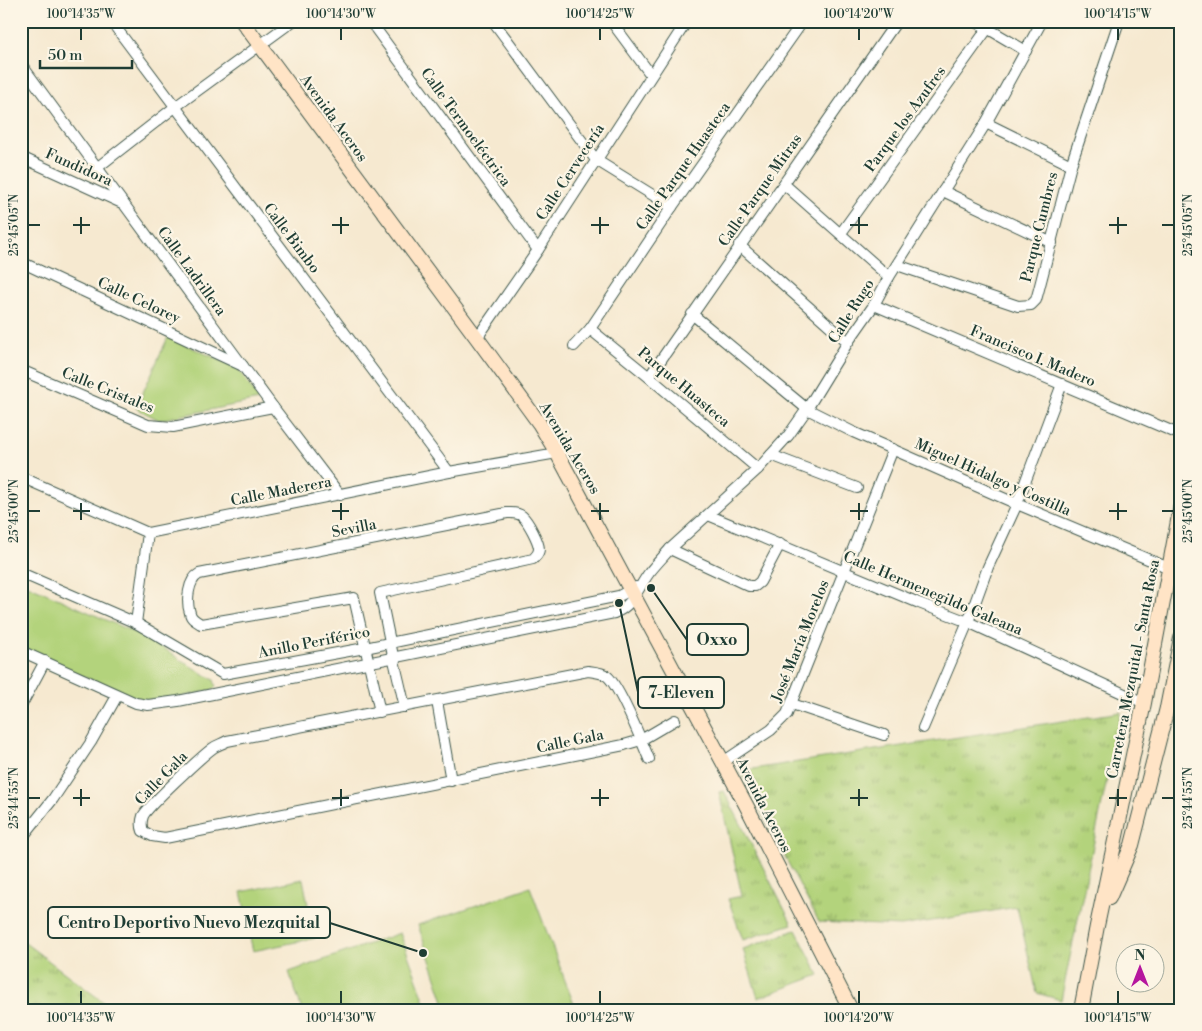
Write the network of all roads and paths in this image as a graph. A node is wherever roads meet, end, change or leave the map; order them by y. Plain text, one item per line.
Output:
1 (111, 21) edge
2 (242, 21) edge
3 (293, 21) edge
4 (370, 21) edge
5 (493, 21) edge
6 (611, 21) edge
7 (687, 21) edge
8 (803, 21) edge
9 (897, 21) edge
10 (975, 21) edge
11 (1042, 21) edge
12 (1119, 21) edge
13 (989, 25) edge
14 (260, 46) junction
15 (1026, 51) junction
16 (21, 64) edge
17 (651, 75) junction
18 (175, 107) junction
19 (986, 124) junction
20 (21, 157) edge
21 (596, 160) junction
22 (1071, 165) junction
23 (98, 166) junction
24 (784, 184) junction
25 (943, 191) junction
26 (125, 204) junction
27 (672, 207) junction
28 (841, 233) junction
29 (1052, 243) junction
30 (740, 246) junction
31 (538, 250) junction
32 (21, 262) edge
33 (897, 265) junction
34 (890, 277) junction
35 (874, 305) junction
36 (692, 314) junction
37 (590, 329) junction
38 (477, 338) junction
39 (848, 342) junction
40 (574, 346) dead end
41 (244, 366) junction
42 (21, 370) edge
43 (649, 376) junction
44 (1062, 384) junction
45 (273, 407) junction
46 (807, 409) junction
47 (1181, 435) edge
48 (893, 449) junction
49 (557, 453) junction
50 (771, 455) junction
51 (758, 469) junction
52 (449, 472) junction
53 (21, 477) edge
54 (857, 488) dead end
55 (340, 495) junction
56 (1017, 504) junction
57 (1181, 505) edge
58 (708, 514) junction
59 (148, 533) junction
60 (780, 544) junction
61 (670, 549) junction
62 (1169, 568) junction
63 (844, 571) junction
64 (21, 574) edge
65 (636, 590) junction
66 (556, 608) junction
67 (968, 622) junction
68 (136, 623) junction
69 (560, 623) junction
70 (1181, 638) edge
71 (390, 643) junction
72 (365, 648) junction
73 (21, 651) edge
74 (393, 656) junction
75 (45, 661) junction
76 (367, 662) junction
77 (223, 674) junction
78 (224, 690) junction
79 (117, 696) junction
80 (437, 701) junction
81 (1144, 703) junction
82 (792, 704) junction
83 (21, 706) edge
84 (405, 707) junction
85 (380, 712) junction
86 (675, 720) dead end
87 (923, 728) dead end
88 (884, 735) dead end
89 (641, 740) junction
90 (649, 759) dead end
91 (723, 762) junction
92 (451, 781) junction
93 (21, 839) edge
94 (1097, 926) junction
95 (852, 1010) edge
96 (1082, 1010) edge

1 - 18 street, Calle Bimbo
2 - 14 street, Avenida Aceros
3 - 14 street
4 - 31 street, Calle Termoeléctrica
5 - 21 street
6 - 17 street
7 - 17 street, Calle Cervecería
8 - 27 street, Calle Parque Huasteca
9 - 24 street, Calle Parque Mitras
10 - 13 street
11 - 15 street, Calle Rugo
12 - 22 street, Parque Cumbres
13 - 15 street
13 - 28 street, Parque los Azufres
14 - 18 street
14 - 38 street, Avenida Aceros
15 - 19 street, Calle Rugo
16 - 23 street, Calle Ladrillera
17 - 21 street, Calle Cervecería
18 - 23 street
18 - 52 street, Calle Bimbo
19 - 22 street
19 - 25 street, Calle Rugo
20 - 26 street, Fundidora
21 - 27 street
21 - 31 street, Calle Cervecería
22 - 29 street, Parque Cumbres
23 - 26 street, Calle Ladrillera
24 - 28 street
24 - 30 street, Calle Parque Mitras
25 - 29 street
25 - 33 street, Calle Rugo
26 - 41 street, Calle Ladrillera
27 - 37 street, Calle Parque Huasteca
28 - 34 street
29 - 33 street, Parque Cumbres
30 - 36 street, Calle Parque Mitras
30 - 39 street
31 - 38 street, Calle Cervecería
32 - 41 street, Calle Celorey
33 - 34 street, Calle Rugo
34 - 35 street, Calle Rugo
35 - 39 street, Calle Rugo
35 - 44 street, Francisco I. Madero
36 - 43 street, Calle Parque Mitras
36 - 46 street, Miguel Hidalgo y Costilla
37 - 40 street, Calle Parque Huasteca
37 - 43 street, Parque Huasteca
38 - 49 street, Avenida Aceros
39 - 46 street, Calle Rugo
41 - 45 street, Calle Ladrillera
42 - 45 street, Calle Cristales
43 - 51 street, Parque Huasteca
44 - 47 street, Francisco I. Madero
44 - 56 street
45 - 55 street, Calle Ladrillera
46 - 48 street, Miguel Hidalgo y Costilla
46 - 50 street, Calle Rugo
48 - 56 street, Miguel Hidalgo y Costilla
48 - 63 street, José María Morelos
49 - 52 street, Calle Maderera
49 - 65 street, Avenida Aceros
50 - 51 street, Calle Rugo
50 - 54 street
51 - 58 street, Calle Rugo
52 - 55 street, Calle Maderera
53 - 59 street
55 - 59 street, Calle Maderera
56 - 62 street, Miguel Hidalgo y Costilla
56 - 67 street
57 - 62 street, Carretera Mezquital - Santa Rosa
58 - 60 street, Calle Hermenegildo Galeana
58 - 61 street, Calle Rugo
59 - 68 street
60 - 61 street
60 - 63 street, Calle Hermenegildo Galeana
61 - 65 street, Calle Rugo
62 - 81 street, Carretera Mezquital - Santa Rosa
63 - 67 street, Calle Hermenegildo Galeana
63 - 82 street, José María Morelos
64 - 68 street
65 - 66 street, Anillo Periférico
65 - 69 street, Anillo Periférico
65 - 91 street, Avenida Aceros
66 - 69 street
66 - 71 street, Anillo Periférico
67 - 81 street, Calle Hermenegildo Galeana
67 - 87 street
68 - 77 street
69 - 74 street, Anillo Periférico
70 - 94 street, Carretera Mezquital - Santa Rosa
71 - 72 street, Anillo Periférico
71 - 72 street, Sevilla
71 - 74 street
72 - 76 street
72 - 77 street, Anillo Periférico
73 - 75 street, Anillo Periférico
74 - 76 street, Anillo Periférico
74 - 84 street
75 - 79 street, Anillo Periférico
75 - 83 street
76 - 78 street, Anillo Periférico
76 - 85 street
77 - 78 street
78 - 79 street, Anillo Periférico
79 - 93 street
80 - 84 street, Calle Gala
80 - 89 street, Calle Gala
80 - 92 street
81 - 94 street, Carretera Mezquital - Santa Rosa
82 - 88 street
82 - 91 street, José María Morelos
84 - 85 street, Calle Gala
85 - 92 street, Calle Gala
86 - 89 street, Calle Gala
89 - 90 street, Calle Gala
89 - 92 street, Calle Gala
91 - 95 street, Avenida Aceros
94 - 96 street, Carretera Mezquital - Santa Rosa

